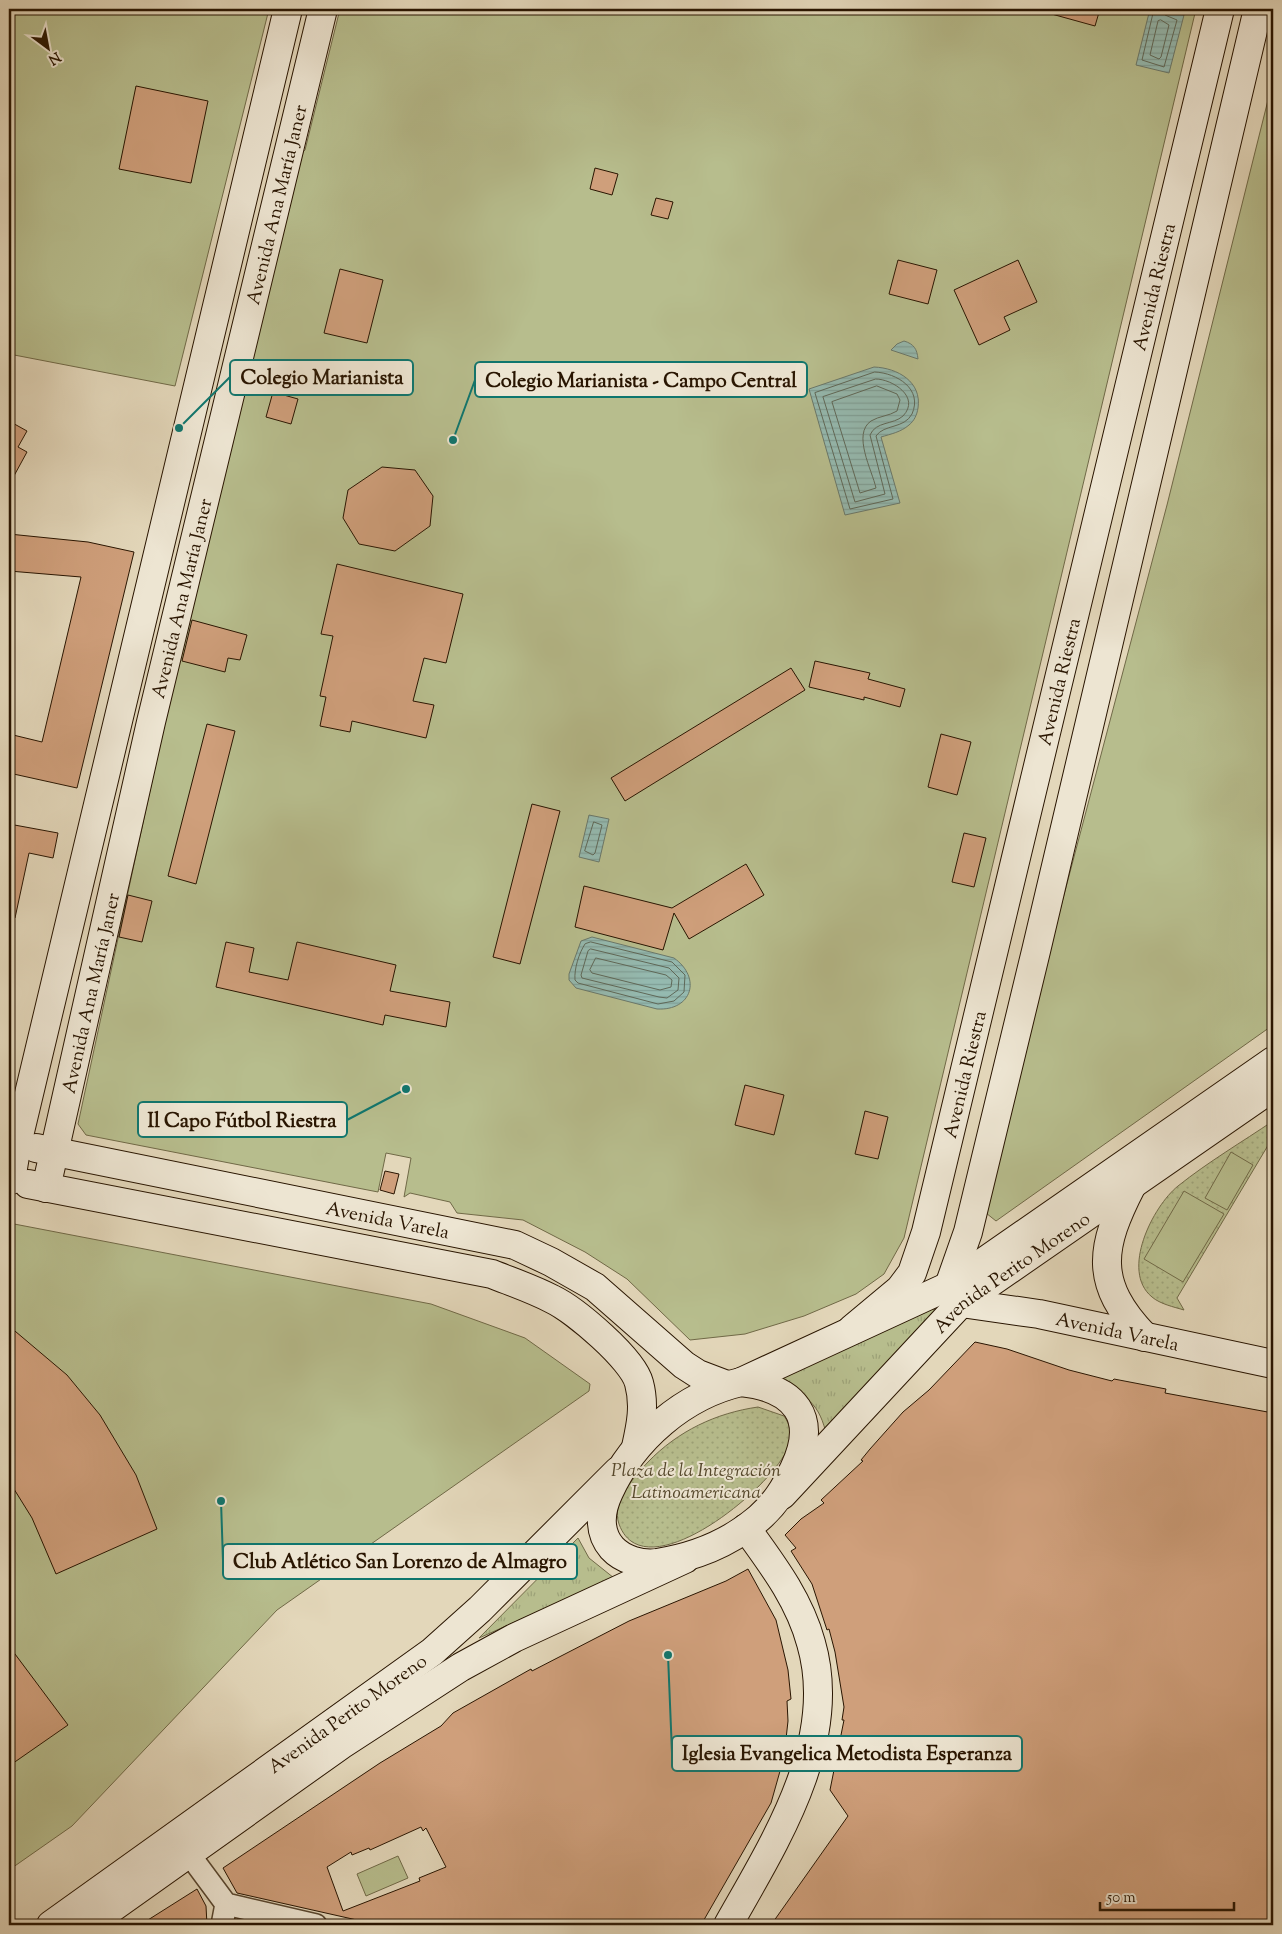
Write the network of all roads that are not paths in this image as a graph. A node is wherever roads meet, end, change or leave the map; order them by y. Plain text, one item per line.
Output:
1 (288, 9) edge
2 (323, 9) edge
3 (1220, 9) edge
4 (1258, 9) edge
5 (145, 606) junction
6 (175, 623) junction
7 (996, 942) junction
8 (1036, 951) junction
9 (1273, 1061) edge
10 (1273, 1087) edge
11 (13, 1143) edge
12 (53, 1151) junction
13 (10, 1179) edge
14 (1133, 1184) junction
15 (46, 1188) junction
16 (968, 1232) junction
17 (998, 1252) junction
18 (955, 1295) junction
19 (852, 1329) junction
20 (1145, 1337) junction
21 (1273, 1364) edge
22 (734, 1384) junction
23 (636, 1447) junction
24 (618, 1471) junction
25 (782, 1495) junction
26 (746, 1528) junction
27 (685, 1559) junction
28 (189, 1854) junction
29 (226, 1904) junction
30 (51, 1925) edge
31 (88, 1925) edge
32 (222, 1925) edge
33 (316, 1925) edge
34 (728, 1925) edge

1 - 5 main road, Avenida Ana María Janer
2 - 6 main road, Avenida Ana María Janer
3 - 7 main road, Avenida Riestra
4 - 8 main road, Avenida Riestra
5 - 6 main road
5 - 11 main road, Avenida Ana María Janer
6 - 12 main road, Avenida Ana María Janer
7 - 8 main road
7 - 19 main road, Avenida Riestra
8 - 16 main road, Avenida Riestra
9 - 17 main road, Avenida Perito Moreno
10 - 14 main road, Avenida Perito Moreno
11 - 12 main road, Avenida Varela
11 - 13 main road, Avenida Ana María Janer
12 - 15 main road, Avenida Ana María Janer
12 - 22 main road, Avenida Varela
13 - 15 main road, Avenida Varela
14 - 18 main road, Avenida Perito Moreno
14 - 20 main road
15 - 23 main road, Avenida Varela
16 - 17 main road
16 - 18 main road, Avenida Riestra
17 - 18 main road, Avenida Perito Moreno
18 - 19 main road, Avenida Perito Moreno
18 - 20 main road, Avenida Varela
18 - 25 main road, Avenida Perito Moreno
19 - 22 main road, Avenida Perito Moreno
20 - 21 main road, Avenida Varela
22 - 23 main road, Avenida Perito Moreno
22 - 25 main road, Avenida Varela
23 - 24 main road
24 - 27 main road
24 - 30 main road, Avenida Perito Moreno
25 - 26 main road, Avenida Perito Moreno
26 - 27 main road, Avenida Perito Moreno
26 - 34 main road
27 - 28 main road, Avenida Perito Moreno
28 - 29 street
28 - 31 main road, Avenida Perito Moreno
29 - 32 street
29 - 33 street

